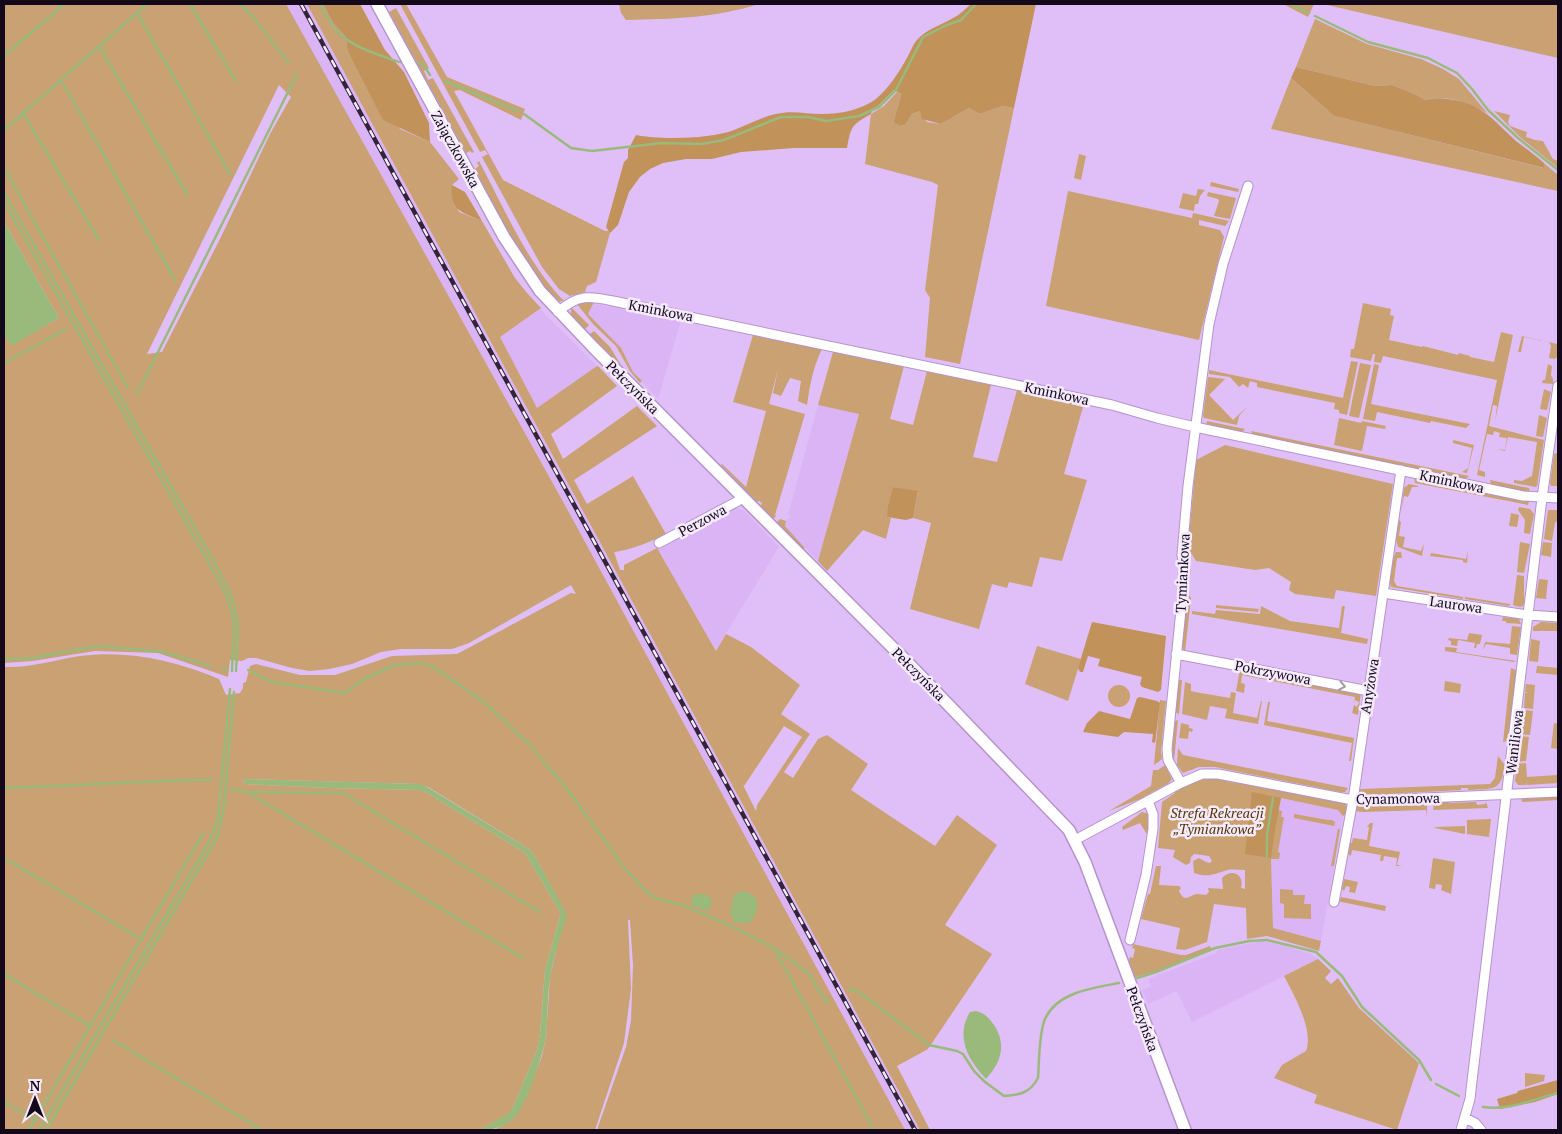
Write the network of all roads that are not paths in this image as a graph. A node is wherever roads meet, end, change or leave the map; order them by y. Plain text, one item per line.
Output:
1 (377, 4) edge
2 (1248, 186) dead end
3 (540, 290) joint
4 (558, 312) junction
5 (1558, 386) edge
6 (1195, 427) junction
7 (1401, 470) junction
8 (743, 496) junction
9 (1542, 498) junction
10 (1558, 498) edge
11 (659, 543) dead end
12 (1383, 593) junction
13 (1528, 614) junction
14 (1558, 617) edge
15 (1176, 654) junction
16 (1369, 691) junction
17 (1181, 783) junction
18 (1558, 792) edge
19 (1508, 794) junction
20 (1353, 800) junction
21 (1148, 801) junction
22 (1075, 840) junction
23 (1334, 902) dead end
24 (1130, 940) dead end
25 (1464, 1118) junction
26 (1185, 1130) edge
27 (1461, 1130) edge
28 (1481, 1130) edge

1 - 3 main road, Zajączkowska
2 - 6 street, Tymiankowa
3 - 4 main road, Pełczyńska
4 - 6 street, Kminkowa
4 - 8 main road, Pełczyńska
5 - 9 street, Waniliowa
6 - 7 street, Kminkowa
6 - 15 street, Tymiankowa
7 - 9 street, Kminkowa
7 - 12 street, Anyżowa
8 - 11 street, Perzowa
8 - 22 main road, Pełczyńska
9 - 10 street, Kminkowa
9 - 13 street, Waniliowa
12 - 13 street, Laurowa
12 - 16 street, Anyżowa
13 - 14 street, Laurowa
13 - 19 street, Waniliowa
15 -> 16 street, Pokrzywowa
15 - 17 street, Tymiankowa
16 - 20 street, Anyżowa
17 - 20 street, Cynamonowa
17 - 21 street
18 - 19 street, Cynamonowa
19 - 20 street, Cynamonowa
19 - 25 street, Waniliowa
20 - 23 street, Anyżowa
21 - 22 street
21 - 24 street
22 - 26 main road, Pełczyńska
25 - 27 street, Waniliowa
25 - 28 street

